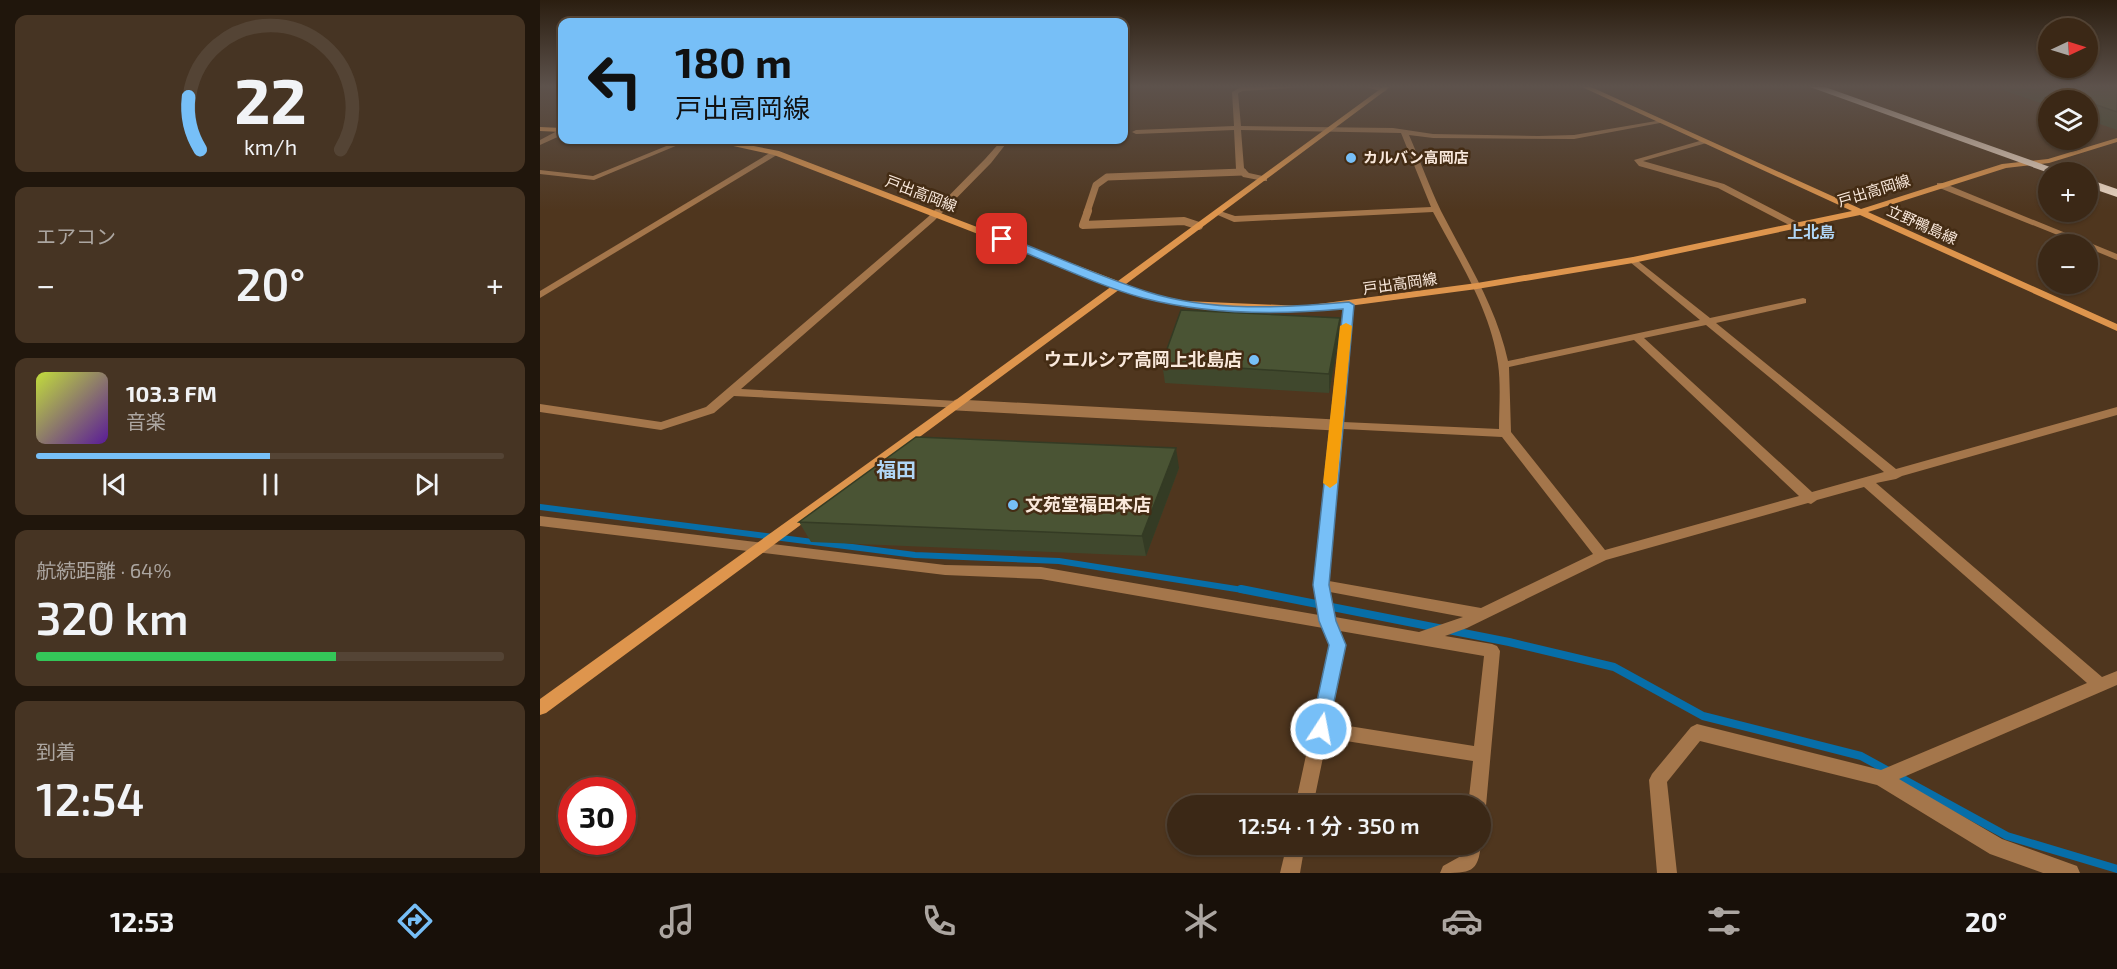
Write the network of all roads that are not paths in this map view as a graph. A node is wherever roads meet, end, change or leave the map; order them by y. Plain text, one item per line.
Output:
1 (1238, 127) edge
2 (1225, 128) edge
3 (1308, 128) edge
4 (1333, 128) junction
5 (1624, 128) edge
6 (1675, 128) edge
7 (1930, 128) edge
8 (540, 129) edge
9 (558, 129) edge
10 (558, 131) edge
11 (1404, 131) junction
12 (1136, 132) dead end
13 (2117, 140) edge
14 (1707, 142) junction
15 (540, 143) edge
16 (676, 144) edge
17 (734, 144) edge
18 (1002, 144) edge
19 (776, 153) junction
20 (2031, 163) junction
21 (2038, 165) edge
22 (540, 172) edge
23 (1243, 172) junction
24 (1264, 179) junction
25 (1940, 185) junction
26 (2098, 186) edge
27 (2117, 193) edge
28 (1436, 209) junction
29 (1860, 212) junction
30 (1218, 213) junction
31 (937, 214) junction
32 (1199, 226) junction
33 (1797, 226) junction
34 (2061, 234) edge
35 (2098, 249) edge
36 (2117, 256) edge
37 (1633, 260) junction
38 (1116, 285) junction
39 (1477, 286) junction
40 (540, 294) edge
41 (1803, 301) dead end
42 (1349, 305) junction
43 (1708, 320) junction
44 (2117, 328) edge
45 (1636, 336) junction
46 (1504, 365) junction
47 (731, 392) junction
48 (957, 405) junction
49 (540, 408) edge
50 (2117, 411) edge
51 (1335, 425) junction
52 (1505, 433) junction
53 (1896, 475) junction
54 (1868, 483) junction
55 (1811, 499) junction
56 (540, 520) edge
57 (758, 549) junction
58 (1602, 556) junction
59 (1322, 590) junction
60 (1480, 614) junction
61 (1327, 616) junction
62 (1427, 635) junction
63 (2117, 678) edge
64 (2100, 685) junction
65 (540, 708) edge
66 (1321, 729) junction
67 (1483, 755) junction
68 (1882, 778) junction
69 (1306, 795) edge
70 (1478, 795) edge
71 (1294, 855) edge
72 (1471, 855) edge
73 (1290, 873) edge
74 (1450, 873) edge
75 (1667, 873) edge
76 (2070, 873) edge

1 - 23 street
2 - 12 street
3 - 4 street
4 - 11 street
4 - 24 main road
5 - 11 street
6 - 14 main road, 立野鴨島線
7 - 20 highway
8 - 9 main road
10 - 15 street
11 - 28 street
13 - 20 main road, 戸出高岡線
14 - 29 main road, 立野鴨島線
14 - 33 street
16 - 22 street
17 - 19 main road, 戸出高岡線
18 - 31 street
19 - 31 main road, 戸出高岡線
19 - 40 street
20 - 21 highway
20 - 25 main road, 戸出高岡線
23 - 24 street
23 - 32 lane
24 - 30 main road
25 - 29 main road, 戸出高岡線
25 - 34 street
26 - 27 highway
28 - 30 street
28 - 39 street
29 - 33 main road, 戸出高岡線
29 - 44 main road, 立野鴨島線
30 - 32 main road
31 - 38 main road, 戸出高岡線
31 - 47 street
32 - 38 main road
33 - 37 main road, 戸出高岡線
35 - 36 street
37 - 39 main road, 戸出高岡線
37 - 43 street
38 - 42 main road, 戸出高岡線
38 - 48 main road
39 - 42 main road, 戸出高岡線
39 - 46 street
41 - 43 street
42 - 51 street
43 - 45 street
43 - 53 street
45 - 46 street
45 - 55 street
46 - 52 street
47 - 48 street
47 - 49 street
48 - 51 lane
48 - 57 main road
50 - 53 street
51 - 52 street
51 - 59 street
52 - 58 street
53 - 54 street
54 - 55 street
54 - 64 street
55 - 58 street
56 - 57 street
57 - 61 street
57 - 65 main road
58 - 60 street
59 - 60 street
59 - 61 street
60 - 62 street
61 - 62 street
61 - 66 street
62 - 67 street
63 - 64 street
64 - 68 street
66 - 67 street
66 - 69 street
67 - 70 street
68 - 75 street
68 - 76 street
71 - 73 street
72 - 74 street

